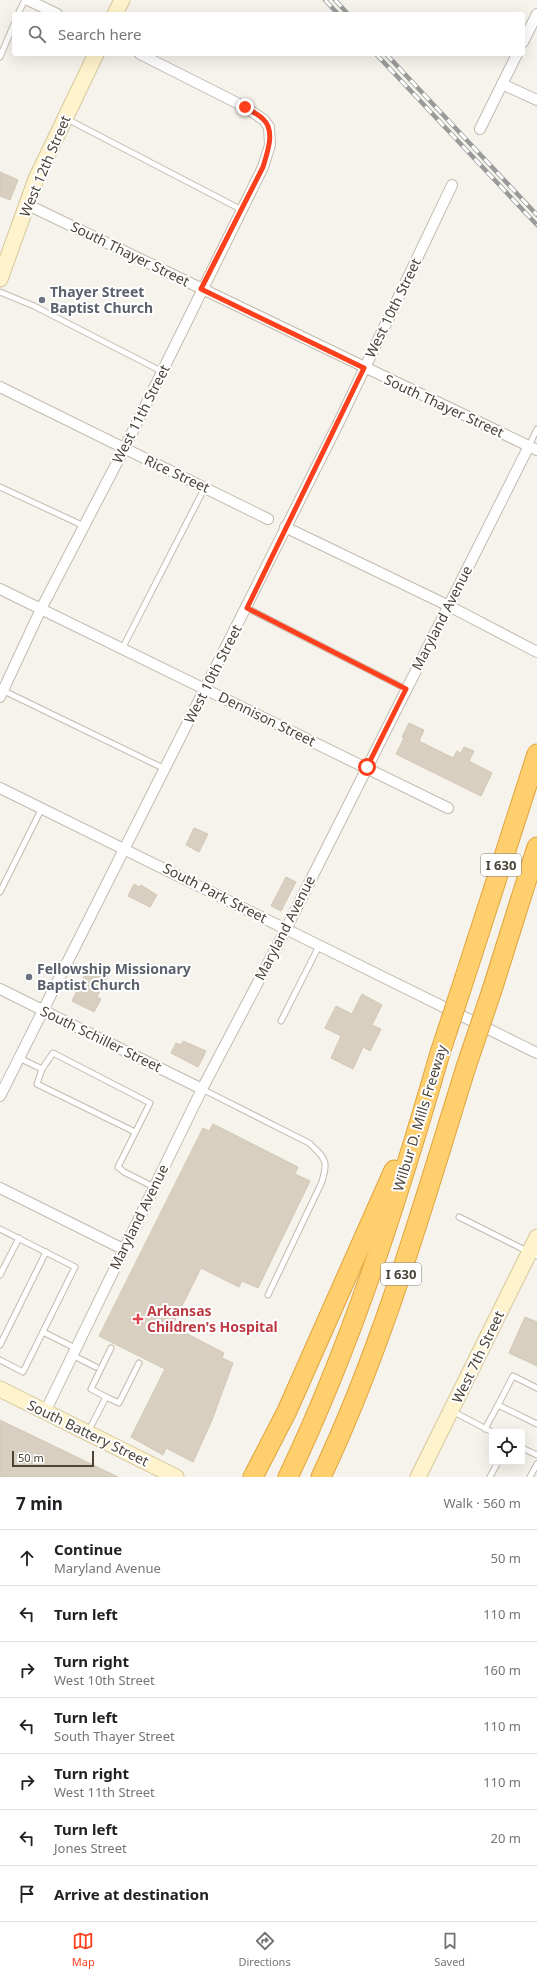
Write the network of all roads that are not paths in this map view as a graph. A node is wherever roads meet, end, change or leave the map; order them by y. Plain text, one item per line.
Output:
1 (25, 0) edge
2 (28, 0) edge
3 (122, 0) edge
4 (19, 12) edge
5 (53, 12) edge
6 (116, 12) edge
7 (537, 14) edge
8 (12, 29) edge
9 (525, 38) edge
10 (95, 56) edge
11 (144, 56) edge
12 (516, 56) edge
13 (0, 57) edge
14 (502, 84) junction
15 (537, 100) edge
16 (65, 118) junction
17 (480, 129) dead end
18 (452, 185) dead end
19 (26, 204) junction
20 (242, 210) junction
21 (0, 279) edge
22 (201, 289) junction
23 (0, 292) edge
24 (364, 368) junction
25 (163, 372) junction
26 (0, 387) edge
27 (537, 428) edge
28 (533, 448) edge
29 (124, 450) junction
30 (0, 487) edge
31 (205, 487) junction
32 (268, 518) dead end
33 (84, 526) junction
34 (285, 527) junction
35 (0, 589) edge
36 (449, 606) junction
37 (247, 608) junction
38 (41, 609) junction
39 (122, 649) junction
40 (537, 652) edge
41 (205, 688) junction
42 (406, 689) junction
43 (1, 692) edge
44 (537, 754) edge
45 (367, 767) junction
46 (165, 769) junction
47 (0, 788) edge
48 (42, 808) junction
49 (448, 808) dead end
50 (537, 847) edge
51 (124, 848) junction
52 (0, 892) edge
53 (286, 929) junction
54 (319, 946) junction
55 (0, 989) edge
56 (43, 1010) junction
57 (280, 1021) dead end
58 (537, 1053) edge
59 (19, 1058) junction
60 (42, 1069) junction
61 (202, 1089) junction
62 (0, 1096) edge
63 (423, 1111) junction
64 (135, 1132) junction
65 (154, 1187) junction
66 (0, 1188) edge
67 (459, 1217) dead end
68 (0, 1229) edge
69 (537, 1237) edge
70 (19, 1238) junction
71 (123, 1249) junction
72 (46, 1252) junction
73 (533, 1254) edge
74 (0, 1275) edge
75 (268, 1295) dead end
76 (43, 1332) junction
77 (0, 1345) edge
78 (376, 1347) junction
79 (111, 1348) dead end
80 (74, 1351) junction
81 (0, 1360) edge
82 (139, 1363) dead end
83 (96, 1367) dead end
84 (537, 1388) edge
85 (0, 1389) edge
86 (106, 1397) junction
87 (498, 1405) junction
88 (451, 1411) junction
89 (45, 1412) junction
90 (537, 1424) edge
91 (485, 1429) junction
92 (489, 1431) edge
93 (88, 1433) junction
94 (525, 1449) edge
95 (537, 1455) edge
96 (537, 1464) edge
97 (496, 1465) edge
98 (176, 1477) edge
99 (253, 1477) edge
100 (288, 1477) edge
101 (321, 1477) edge
102 (335, 1477) edge
103 (418, 1477) edge
104 (490, 1477) edge
105 (530, 1477) edge

1 - 4 lane
2 - 5 street
3 - 6 street
7 - 9 street
8 - 13 lane
10 - 16 street, West 12th Street
11 - 20 street, West 11th Street
12 - 14 street
14 - 15 street
14 - 17 street
16 - 19 street, West 12th Street
16 - 20 lane
18 - 24 street, West 10th Street
19 - 21 street, West 12th Street
19 - 22 street, South Thayer Street
20 - 22 street, West 11th Street
22 - 24 street, South Thayer Street
22 - 25 street, West 11th Street
23 - 25 lane
24 - 28 street, South Thayer Street
24 - 34 street, West 10th Street
25 - 29 street, West 11th Street
26 - 29 street, Rice Street
27 - 28 lane
28 - 36 street, Maryland Avenue
29 - 31 street, Rice Street
29 - 33 street, West 11th Street
30 - 33 lane
31 - 32 street, Rice Street
31 - 39 lane
33 - 38 street, West 11th Street
34 - 36 street
34 - 37 street, West 10th Street
35 - 38 street, Dennison Street
36 - 40 street
36 - 42 street, Maryland Avenue
37 - 41 street, West 10th Street
37 - 42 lane
38 - 39 street, Dennison Street
38 - 43 street, West 11th Street
39 - 41 street, Dennison Street
41 - 45 street, Dennison Street
41 - 46 street, West 10th Street
42 - 45 street, Maryland Avenue
43 - 46 lane
44 - 63 highway, Wilbur D. Mills Freeway / I 630, bridge
45 - 49 street, Dennison Street
45 - 53 street, Maryland Avenue
46 - 51 street, West 10th Street
47 - 48 street, South Park Street
48 - 51 street, South Park Street
48 - 52 lane
50 - 78 highway, Wilbur D. Mills Freeway / I 630, bridge
51 - 53 street, South Park Street
51 - 56 street, West 10th Street
53 - 54 street, South Park Street
53 - 61 street, Maryland Avenue
54 - 57 lane
54 - 58 street, South Park Street
55 - 56 street, South Schiller Street
56 - 59 street, West 10th Street
56 - 61 street, South Schiller Street
59 - 60 lane
59 - 62 street, West 10th Street
60 - 64 lane
60 - 64 lane
61 - 65 street, Maryland Avenue
61 - 75 lane
63 - 99 highway
63 - 100 highway, Wilbur D. Mills Freeway / I 630
64 - 65 lane
65 - 71 street, Maryland Avenue
66 - 71 street
67 - 73 lane
68 - 70 lane
69 - 73 street, West 7th Street
70 - 72 lane
70 - 74 lane
71 - 80 street, Maryland Avenue
72 - 76 lane
72 - 77 lane
73 - 88 street, West 7th Street
76 - 80 lane
76 - 81 lane
78 - 101 highway, Wilbur D. Mills Freeway / I 630
78 - 102 highway
79 - 86 lane
80 - 83 lane
80 - 89 street, Maryland Avenue
82 - 86 lane
84 - 87 lane
85 - 89 street, South Battery Street
86 - 93 lane
87 - 90 lane
87 - 91 lane
88 - 91 lane
88 - 103 street, West 7th Street
89 - 93 street, South Battery Street
91 - 92 lane
93 - 98 street, South Battery Street
94 - 95 lane
96 - 105 lane
97 - 104 lane

